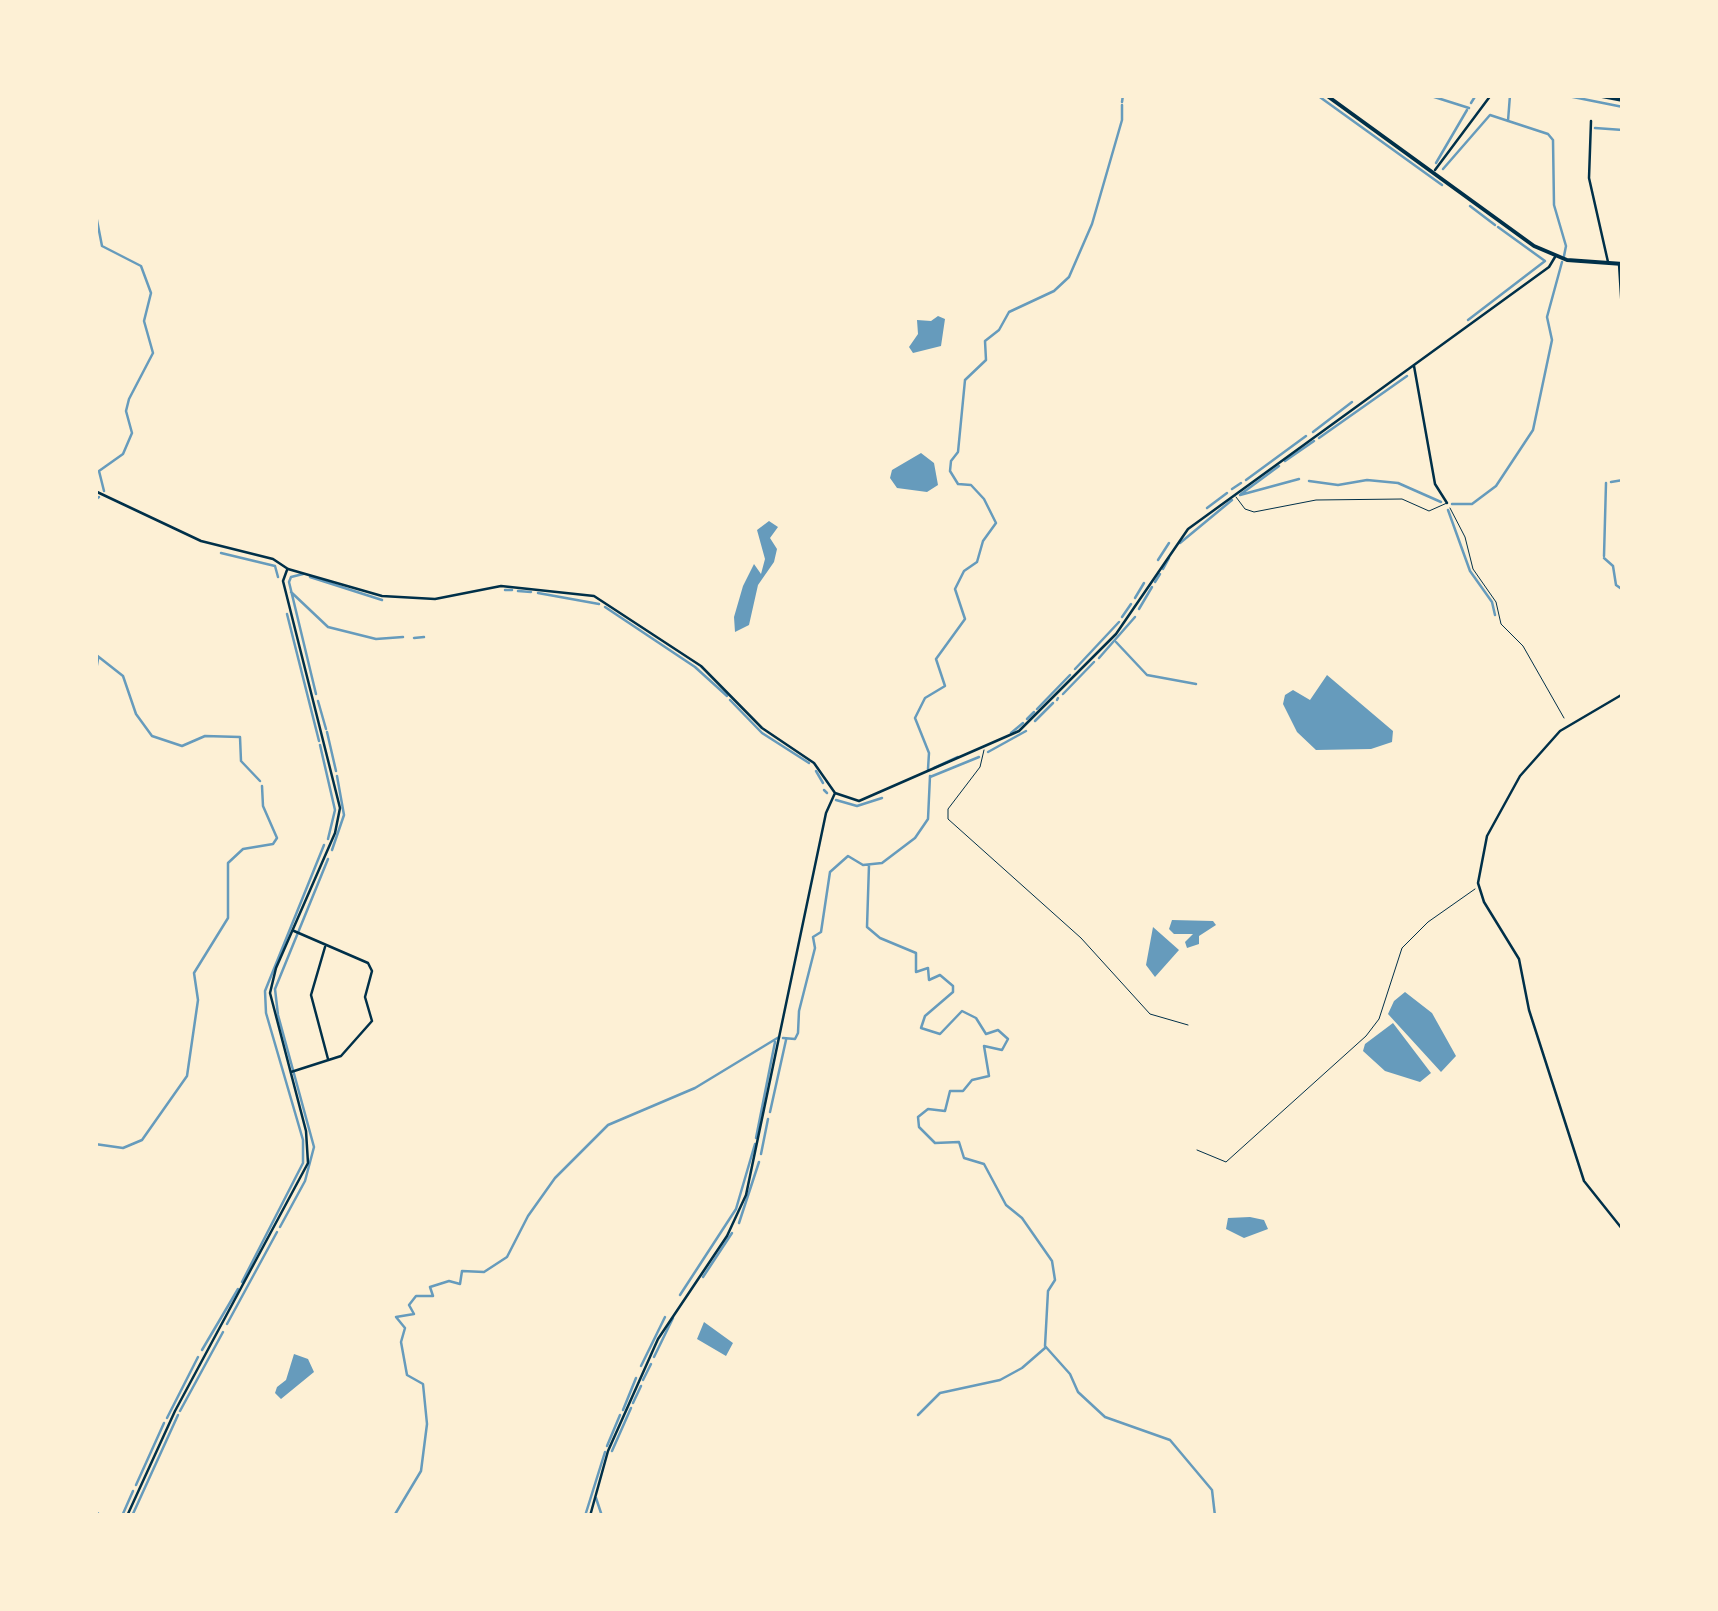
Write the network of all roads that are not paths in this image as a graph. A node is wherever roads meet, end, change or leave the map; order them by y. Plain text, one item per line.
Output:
1 (1326, 95) edge
2 (1490, 95) edge
3 (1602, 95) edge
4 (1623, 99) edge
5 (1590, 121) dead end
6 (1433, 173) junction
7 (1555, 257) junction
8 (1609, 264) junction
9 (1621, 264) edge
10 (1623, 327) edge
11 (1414, 365) junction
12 (95, 491) edge
13 (1234, 494) junction
14 (1447, 503) joint
15 (288, 569) junction
16 (1623, 694) edge
17 (984, 750) junction
18 (835, 793) junction
19 (1478, 889) junction
20 (292, 931) junction
21 (326, 946) junction
22 (1188, 1025) dead end
23 (328, 1060) junction
24 (289, 1072) junction
25 (1197, 1150) dead end
26 (1623, 1230) edge
27 (127, 1516) edge
28 (590, 1516) edge

1 - 6 street
2 - 6 street
3 - 4 highway
5 - 8 street
6 - 7 street
7 - 8 street
7 - 11 street
8 - 9 street
9 - 10 street
11 - 13 street
11 - 14 street
12 - 15 street
13 - 14 lane
13 - 17 street
15 - 18 street
15 - 20 street
16 - 19 street
17 - 18 street
17 - 22 lane
18 - 28 street
19 - 25 lane
19 - 26 street
20 - 21 street
20 - 24 street
21 - 23 street
21 - 23 street
23 - 24 street
24 - 27 street

